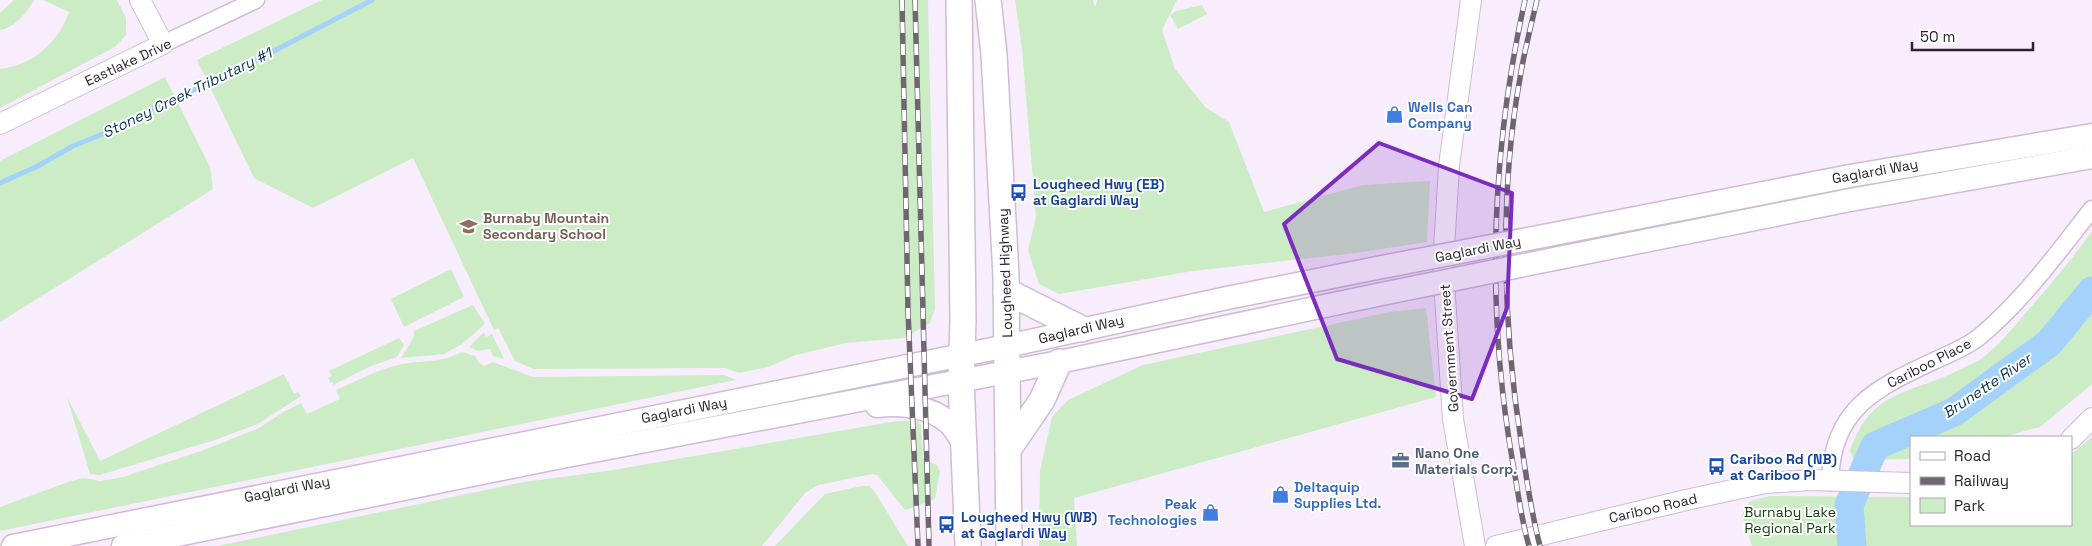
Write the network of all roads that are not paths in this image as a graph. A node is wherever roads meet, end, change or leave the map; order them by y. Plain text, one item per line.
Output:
1 (140, 0) edge
2 (256, 0) edge
3 (958, 0) edge
4 (988, 0) edge
5 (1471, 0) edge
6 (163, 44) junction
7 (0, 124) edge
8 (2092, 135) edge
9 (2092, 157) edge
10 (2092, 209) edge
11 (1006, 291) junction
12 (1082, 328) junction
13 (1007, 346) junction
14 (962, 354) junction
15 (1059, 362) junction
16 (1006, 372) junction
17 (961, 380) junction
18 (802, 410) junction
19 (2092, 418) edge
20 (2072, 438) edge
21 (964, 443) junction
22 (1008, 450) junction
23 (1830, 481) junction
24 (1907, 483) edge
25 (13, 546) edge
26 (123, 546) edge
27 (968, 546) edge
28 (1009, 546) edge
29 (1475, 546) edge
30 (1496, 546) edge

1 - 6 street
2 - 6 street, Eastlake Drive
3 - 14 main road
4 - 11 main road, Lougheed Highway
5 - 29 street, Government Street
6 - 7 street, Eastlake Drive
8 - 12 main road, Gaglardi Way, bridge
9 - 15 main road, Gaglardi Way, bridge
10 - 23 street, Cariboo Place
11 - 12 main road
11 - 13 main road, Lougheed Highway
12 - 13 main road, Gaglardi Way
13 - 14 main road, Gaglardi Way
13 - 16 main road, Lougheed Highway
14 - 17 main road
14 - 25 main road, Gaglardi Way
15 - 16 main road, Gaglardi Way
15 - 22 main road
16 - 17 main road, Gaglardi Way
16 - 22 main road, Lougheed Highway
17 - 18 main road, Gaglardi Way
17 - 21 main road
18 - 21 main road
18 - 26 main road, Gaglardi Way
19 - 20 street
21 - 27 main road
22 - 28 main road, Lougheed Highway
23 - 24 street, Cariboo Road
23 - 30 street, Cariboo Road

